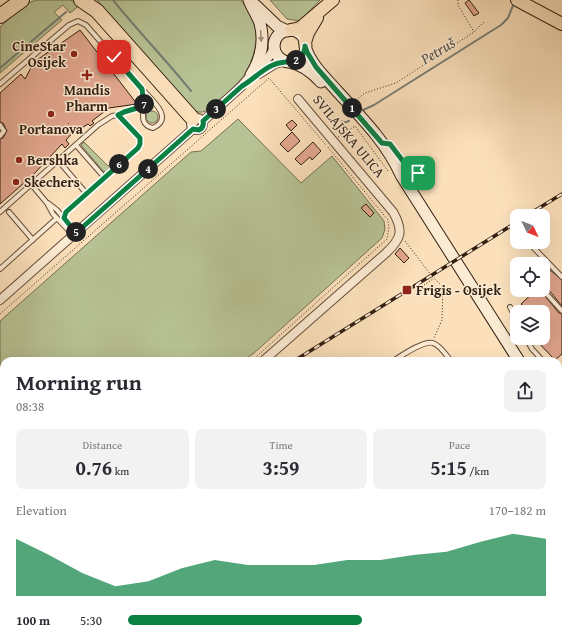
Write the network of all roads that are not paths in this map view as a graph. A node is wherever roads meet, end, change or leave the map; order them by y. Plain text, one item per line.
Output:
1 (12, 0) edge
2 (22, 0) edge
3 (81, 0) edge
4 (250, 0) edge
5 (331, 2) edge
6 (520, 2) edge
7 (94, 6) edge
8 (0, 11) edge
9 (0, 16) edge
10 (265, 16) junction
11 (562, 24) edge
12 (289, 30) junction
13 (275, 43) junction
14 (305, 44) junction
15 (287, 61) junction
16 (251, 75) junction
17 (0, 84) edge
18 (242, 86) junction
19 (142, 89) junction
20 (298, 99) dead end
21 (144, 106) junction
22 (118, 115) junction
23 (196, 123) junction
24 (0, 126) edge
25 (0, 136) edge
26 (76, 144) junction
27 (62, 165) dead end
28 (401, 175) junction
29 (104, 177) junction
30 (31, 184) junction
31 (86, 193) junction
32 (47, 203) junction
33 (0, 212) edge
34 (9, 212) dead end
35 (57, 218) junction
36 (64, 218) junction
37 (75, 234) junction
38 (33, 240) junction
39 (535, 249) edge
40 (0, 269) edge
41 (562, 277) edge
42 (549, 297) edge
43 (0, 300) edge
44 (562, 311) edge
45 (530, 345) edge
46 (268, 357) edge
47 (400, 357) edge
48 (448, 357) edge
49 (516, 357) edge
50 (539, 357) edge

1 - 8 highway
2 - 9 highway
3 - 7 highway
4 - 10 main road
4 -> 16 main road
5 - 12 main road
5 - 14 main road
6 - 11 main road
7 - 23 highway
10 - 12 main road
10 - 13 main road
12 - 13 main road
12 - 14 main road
13 - 15 main road
13 - 16 street
14 - 15 main road
14 - 28 main road, SVILAJSKA ULICA
15 - 18 street
15 - 28 main road, SVILAJSKA ULICA
16 - 18 street
17 - 19 lane
18 - 23 street
19 - 21 lane
19 - 21 lane
20 - 46 street, SVILAJSKA ULICA
21 - 22 lane
22 - 26 lane
22 - 29 lane
23 - 37 street
24 - 25 lane
26 - 29 lane
26 - 30 lane
27 - 31 lane
28 - 49 main road, SVILAJSKA ULICA
29 - 31 lane
30 - 32 lane
30 - 33 lane
31 - 36 lane
32 - 35 lane
32 - 36 lane
34 - 38 lane
35 - 37 lane
35 - 38 lane
36 - 37 lane
37 - 43 street
38 - 40 lane
39 - 41 lane
42 - 44 lane
45 - 50 lane
47 - 48 lane

